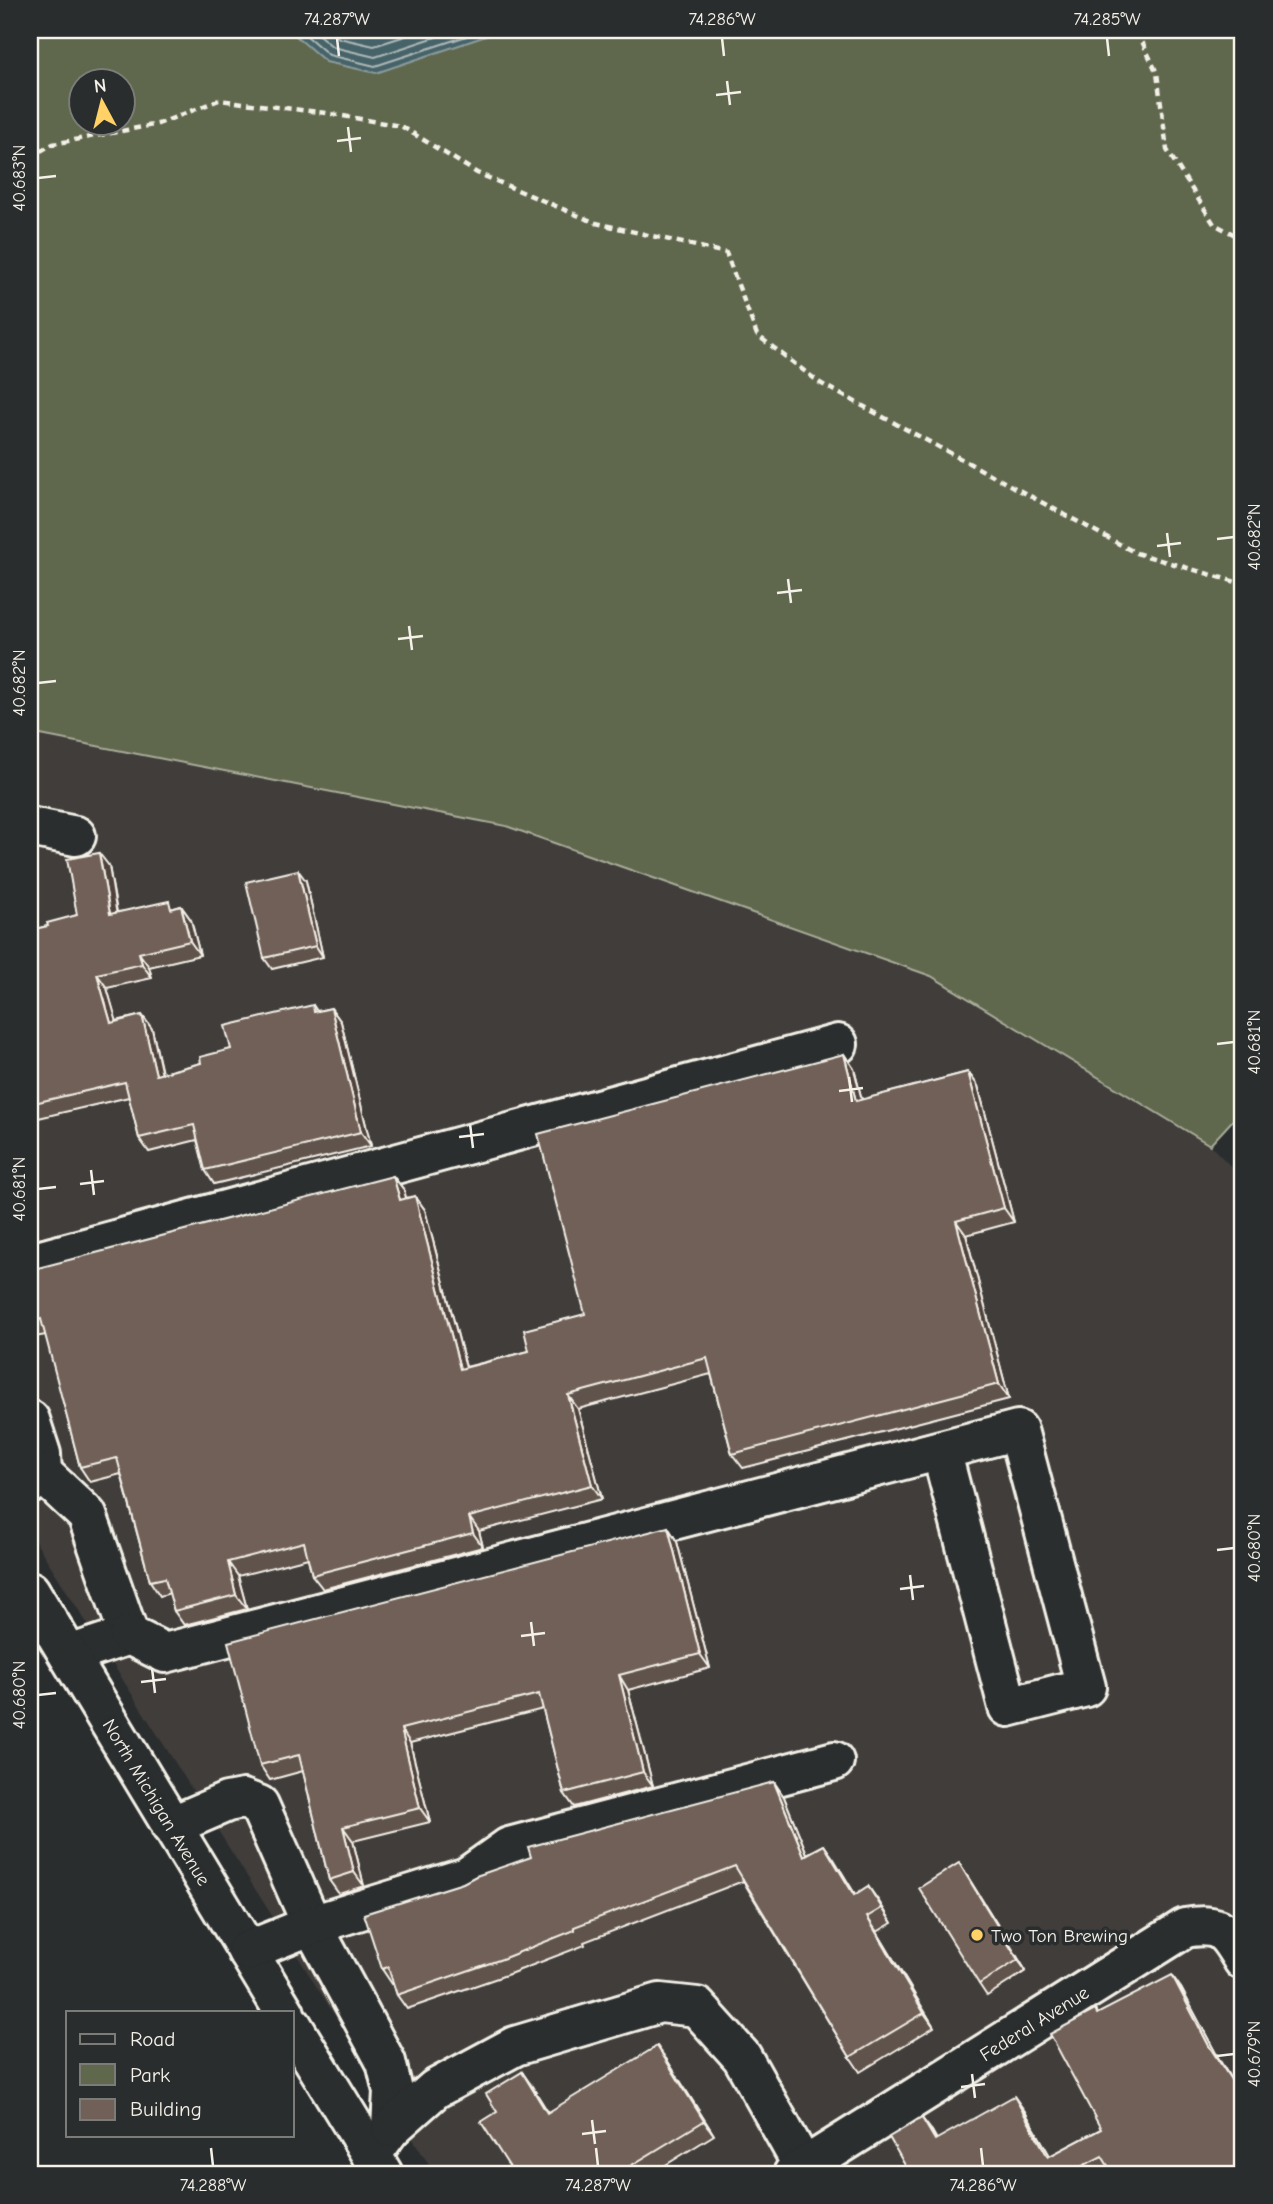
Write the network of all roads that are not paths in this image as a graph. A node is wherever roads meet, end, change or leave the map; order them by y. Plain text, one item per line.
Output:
1 (30, 827) edge
2 (76, 836) dead end
3 (838, 1044) dead end
4 (30, 1262) edge
5 (30, 1420) edge
6 (941, 1450) junction
7 (36, 1478) edge
8 (30, 1591) edge
9 (129, 1635) junction
10 (69, 1655) junction
11 (834, 1761) dead end
12 (171, 1826) junction
13 (312, 1925) junction
14 (247, 1951) junction
15 (1243, 1959) edge
16 (284, 2011) edge
17 (294, 2028) edge
18 (381, 2152) edge
19 (799, 2171) edge

1 - 2 street
3 - 4 street
5 - 7 street
6 - 6 street
6 - 9 street
7 - 9 street
8 - 10 street, North Michigan Avenue
9 - 10 street
10 - 12 street, North Michigan Avenue
11 - 13 street
12 - 13 street
12 - 14 street, North Michigan Avenue
13 - 14 street
13 - 18 street
14 - 16 street, North Michigan Avenue
15 - 19 street, Federal Avenue
17 - 18 street
18 - 19 street

